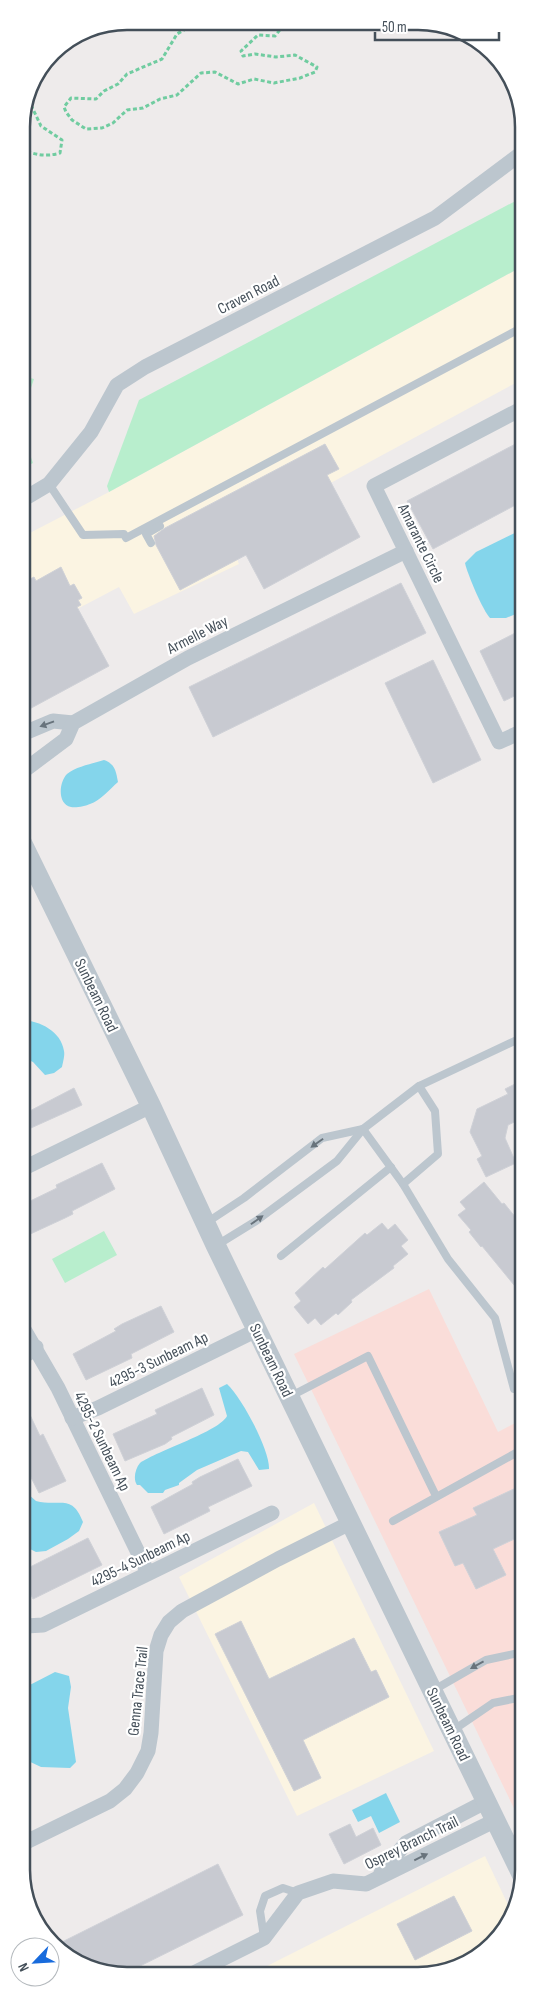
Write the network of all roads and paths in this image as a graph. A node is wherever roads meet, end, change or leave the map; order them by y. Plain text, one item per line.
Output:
1 (184, 30) edge
2 (280, 30) edge
3 (32, 107) edge
4 (30, 152) edge
5 (515, 158) edge
6 (515, 330) edge
7 (515, 412) edge
8 (49, 484) junction
9 (30, 495) edge
10 (160, 526) junction
11 (151, 543) dead end
12 (406, 552) junction
13 (73, 723) junction
14 (30, 730) edge
15 (515, 735) edge
16 (30, 766) edge
17 (30, 859) edge
18 (515, 1041) edge
19 (420, 1086) junction
20 (151, 1106) junction
21 (362, 1129) junction
22 (30, 1165) edge
23 (391, 1167) junction
24 (404, 1184) junction
25 (205, 1223) junction
26 (216, 1246) junction
27 (281, 1256) dead end
28 (257, 1330) junction
29 (30, 1338) edge
30 (36, 1347) junction
31 (30, 1352) edge
32 (515, 1388) edge
33 (289, 1397) junction
34 (72, 1418) junction
35 (515, 1453) edge
36 (436, 1496) junction
37 (272, 1513) dead end
38 (393, 1521) dead end
39 (350, 1523) junction
40 (148, 1573) junction
41 (30, 1626) edge
42 (515, 1654) edge
43 (432, 1690) junction
44 (515, 1699) edge
45 (452, 1731) junction
46 (487, 1801) junction
47 (496, 1820) junction
48 (30, 1840) edge
49 (515, 1860) edge
50 (377, 1878) junction
51 (298, 1893) junction
52 (264, 1938) junction
53 (206, 1967) edge

1 - 2 path
3 - 4 path
5 - 8 street, Craven Road
6 - 10 lane
7 - 12 street, Amarante Circle
8 - 9 street, Craven Road
8 - 10 lane
10 - 11 lane
12 - 13 street, Armelle Way
12 - 15 street, Amarante Circle
13 -> 14 street
13 - 16 street, Armelle Way
17 - 20 street, Sunbeam Road
18 - 19 lane
19 - 21 lane
19 - 24 lane
20 - 22 street
20 - 25 street, Sunbeam Road
21 - 23 lane
21 -> 25 lane
26 -> 21 lane
23 - 24 lane
23 - 27 lane
24 - 32 lane
25 - 26 street, Sunbeam Road
26 - 28 street, Sunbeam Road
28 - 33 street, Sunbeam Road
28 - 34 street, 4295-3 Sunbeam Ap
29 - 30 street, 4295-2 Sunbeam Ap
30 - 31 street
30 - 34 street, 4295-2 Sunbeam Ap
33 - 36 lane
33 - 39 street, Sunbeam Road
34 - 40 street, 4295-2 Sunbeam Ap
35 - 36 lane
36 - 38 lane
37 - 40 street, 4295-4 Sunbeam Ap
39 - 43 street, Sunbeam Road
39 - 48 street, Genna Trace Trail
40 - 41 street, 4295-4 Sunbeam Ap
42 -> 43 lane
43 - 45 street, Sunbeam Road
44 - 45 lane
45 - 46 street, Sunbeam Road
46 - 47 street, Sunbeam Road
46 - 50 street
47 - 49 street, Sunbeam Road
50 -> 47 street, Osprey Branch Trail
50 - 51 street, Osprey Branch Trail
51 - 52 street
51 - 52 lane
52 - 53 street

